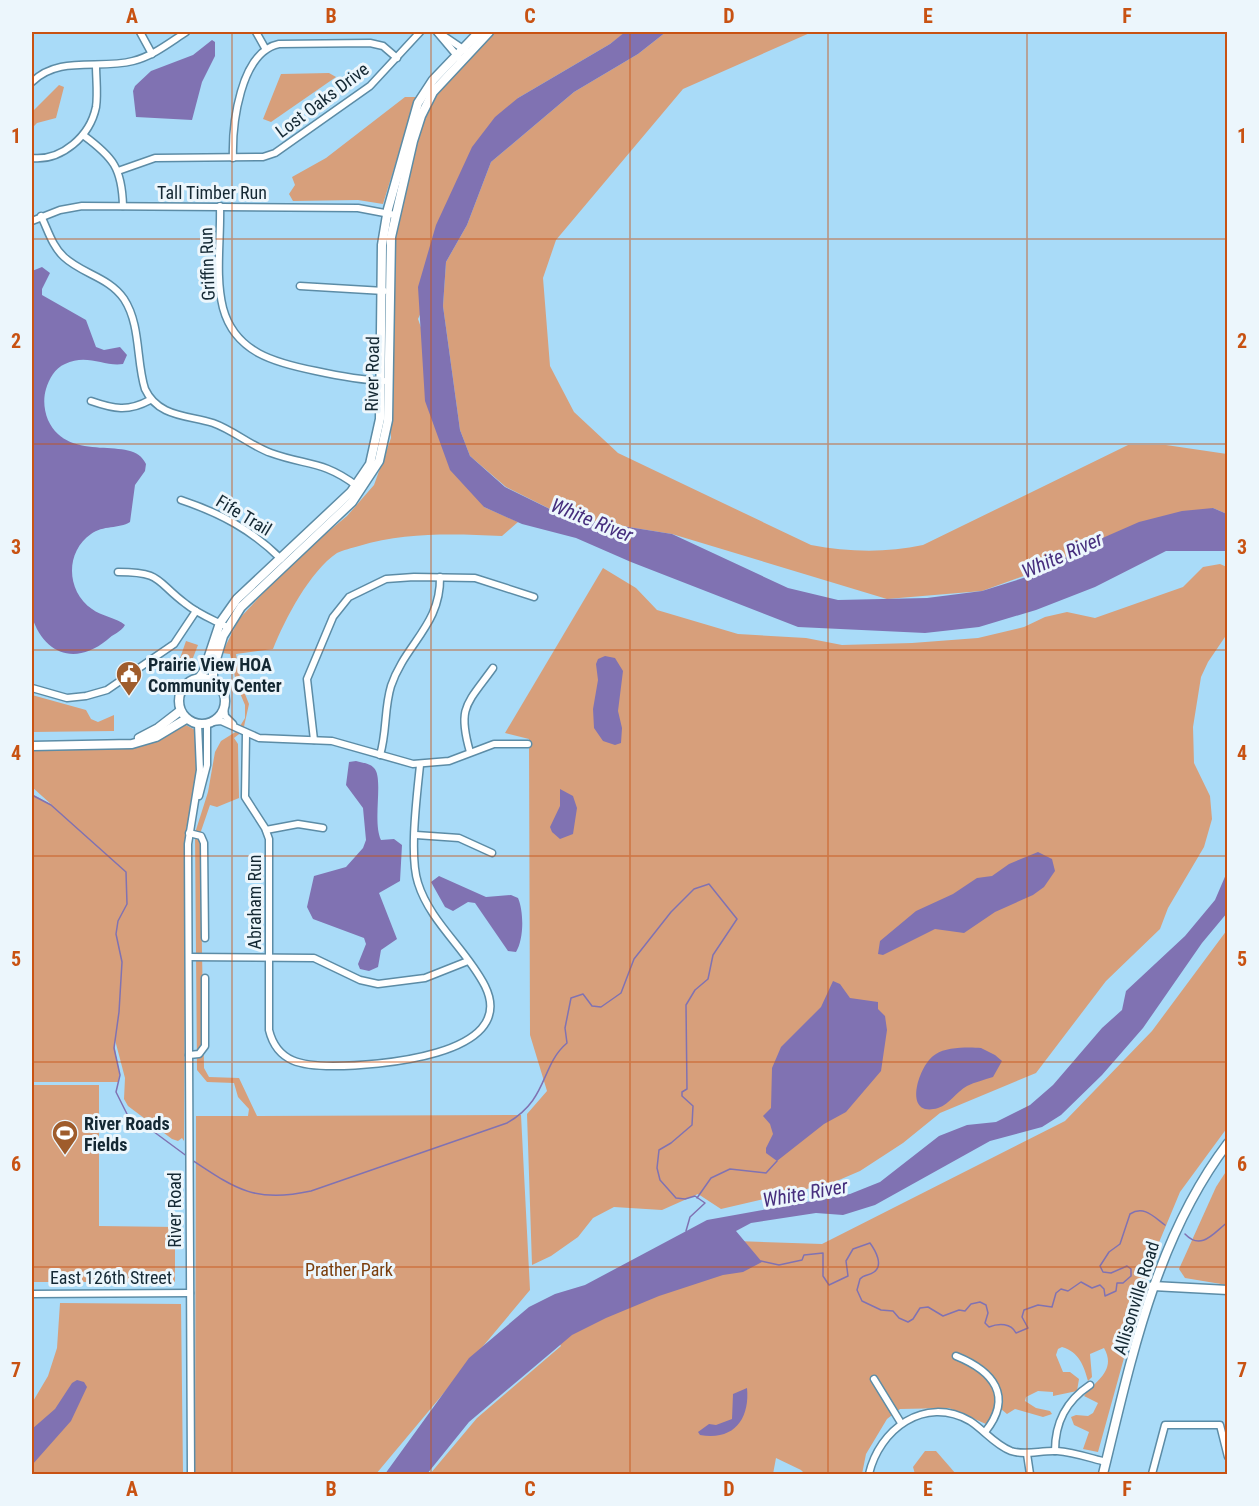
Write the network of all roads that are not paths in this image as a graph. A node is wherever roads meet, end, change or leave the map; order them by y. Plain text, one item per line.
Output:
1 (140, 32) edge
2 (186, 32) edge
3 (256, 32) edge
4 (420, 32) edge
5 (437, 32) edge
6 (479, 32) edge
7 (489, 32) edge
8 (265, 48) junction
9 (152, 54) junction
10 (462, 54) junction
11 (397, 58) junction
12 (96, 64) junction
13 (32, 82) edge
14 (83, 135) junction
15 (32, 158) edge
16 (233, 158) junction
17 (118, 171) junction
18 (123, 206) junction
19 (220, 206) junction
20 (391, 214) junction
21 (41, 216) junction
22 (32, 221) edge
23 (300, 286) dead end
24 (385, 291) junction
25 (384, 381) junction
26 (150, 399) junction
27 (91, 401) dead end
28 (359, 487) junction
29 (181, 500) dead end
30 (283, 561) junction
31 (118, 572) dead end
32 (440, 577) junction
33 (534, 597) dead end
34 (196, 611) junction
35 (224, 625) junction
36 (493, 668) dead end
37 (199, 678) junction
38 (213, 681) junction
39 (32, 688) edge
40 (224, 707) junction
41 (180, 711) junction
42 (186, 718) junction
43 (206, 723) junction
44 (243, 732) junction
45 (314, 740) junction
46 (528, 744) dead end
47 (112, 745) junction
48 (32, 746) edge
49 (470, 752) junction
50 (380, 755) junction
51 (420, 765) junction
52 (323, 828) dead end
53 (266, 830) junction
54 (189, 833) junction
55 (416, 835) junction
56 (492, 853) dead end
57 (205, 938) dead end
58 (189, 957) junction
59 (269, 957) junction
60 (468, 961) junction
61 (205, 978) dead end
62 (189, 1055) junction
63 (1227, 1143) edge
64 (1153, 1286) junction
65 (1227, 1290) edge
66 (32, 1293) edge
67 (190, 1293) junction
68 (956, 1356) dead end
69 (874, 1379) dead end
70 (1090, 1385) dead end
71 (901, 1423) junction
72 (985, 1432) junction
73 (1055, 1451) junction
74 (1028, 1454) junction
75 (1227, 1457) edge
76 (1106, 1462) junction
77 (191, 1474) edge
78 (869, 1474) edge
79 (1030, 1474) edge
80 (1103, 1474) edge
81 (1152, 1474) edge

1 - 9 street
2 - 9 street
3 - 8 street
4 - 11 street, Lost Oaks Drive
5 - 10 street
6 - 10 main road, River Road
7 - 10 main road, River Road
8 - 11 street
8 - 16 street
9 - 12 street
10 - 20 main road, River Road
11 - 16 street, Lost Oaks Drive
12 - 13 street
12 - 14 street
14 - 15 street
14 - 17 street
16 - 17 street, Lost Oaks Drive
17 - 18 street
18 - 19 street, Tall Timber Run
18 - 21 street, Tall Timber Run
19 - 20 street, Tall Timber Run
19 - 25 street, Griffin Run
20 - 24 main road, River Road
21 - 22 street, Tall Timber Run
21 - 26 street
23 - 24 street
24 - 25 main road, River Road
25 - 28 main road, River Road
26 - 27 street
26 - 28 street
28 - 30 main road, River Road
29 - 30 street, Fife Trail
30 - 35 main road, River Road
31 - 34 street
32 - 33 street
32 - 45 street
32 - 50 street
34 - 35 street
34 - 39 street
35 - 37 main road, River Road
35 - 38 main road, River Road
36 - 49 street
37 - 38 main road
37 - 41 main road
38 - 40 main road
40 - 43 main road
40 - 44 street
41 - 42 main road
41 - 47 main road
42 - 43 main road
42 - 47 main road
43 - 44 street
43 - 54 street, River Road
44 - 45 street
44 - 53 street, Abraham Run
45 - 50 street
46 - 49 street
47 - 48 main road
49 - 51 street
50 - 51 street
51 - 55 street
52 - 53 street
53 - 59 street, Abraham Run
54 - 57 street
54 - 58 street, River Road
55 - 56 street
55 - 60 street
58 - 59 street
58 - 62 street, River Road
59 - 60 street
59 - 60 street, Abraham Run
61 - 62 street
62 - 67 street, River Road
63 - 64 main road, Allisonville Road
64 - 65 main road
64 - 76 main road, Allisonville Road
66 - 67 street, East 126th Street
67 - 77 street, River Road
68 - 72 street
69 - 71 street
70 - 73 street
71 - 72 street
71 - 78 street
72 - 74 street
73 - 74 street
73 - 76 street
74 - 79 street
75 - 81 street
76 - 80 main road, Allisonville Road

